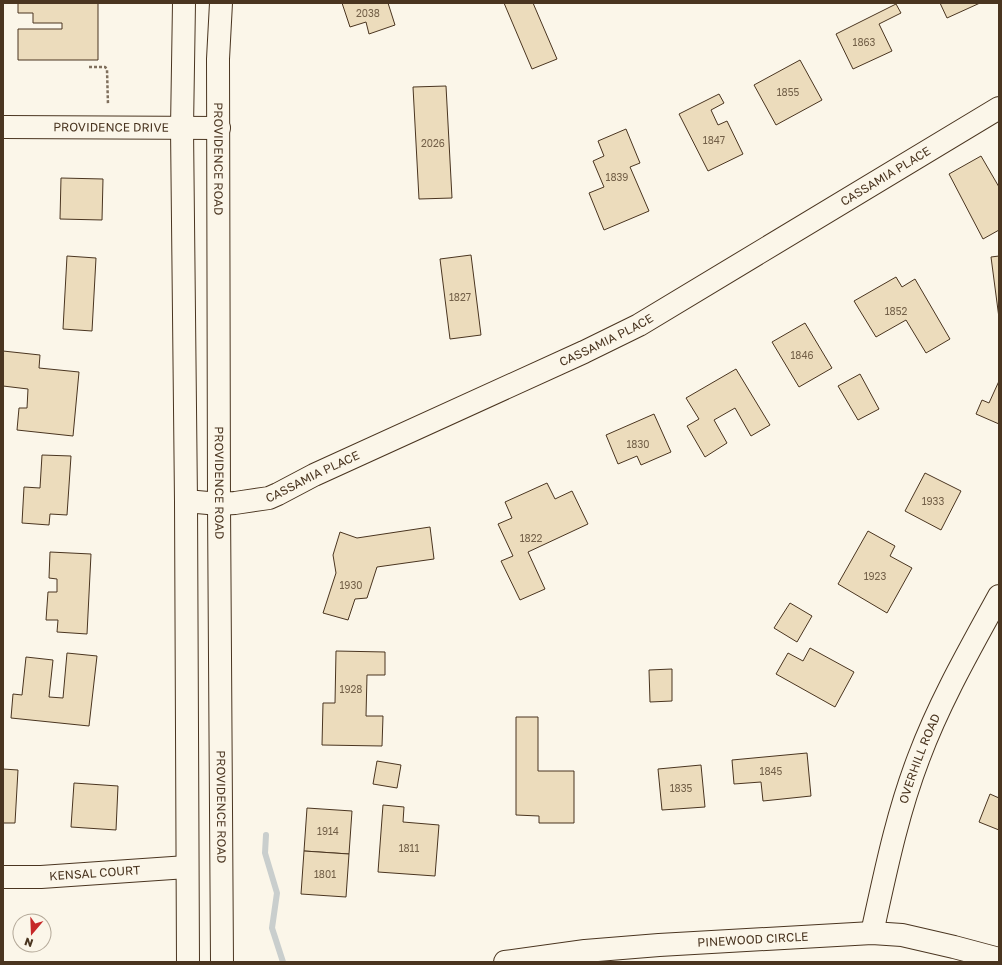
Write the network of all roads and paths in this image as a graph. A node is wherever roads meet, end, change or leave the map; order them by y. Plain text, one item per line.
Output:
1 (184, 3) edge
2 (221, 3) edge
3 (89, 67) dead end
4 (108, 105) dead end
5 (999, 108) edge
6 (3, 127) edge
7 (182, 128) junction
8 (219, 128) junction
9 (186, 501) junction
10 (219, 504) junction
11 (999, 596) edge
12 (187, 867) junction
13 (3, 877) edge
14 (872, 933) junction
15 (999, 959) edge
16 (188, 962) edge
17 (222, 962) edge
18 (505, 962) edge

1 - 7 street
2 - 8 street, PROVIDENCE ROAD
3 - 4 path
5 - 10 street, CASSAMIA PLACE
6 - 7 street, PROVIDENCE DRIVE
7 - 8 street, PROVIDENCE DRIVE
7 - 9 street
8 - 10 street, PROVIDENCE ROAD
9 - 10 street, CASSAMIA PLACE
9 - 12 street
10 - 17 street, PROVIDENCE ROAD
11 - 14 street, OVERHILL ROAD
12 - 13 street, KENSAL COURT
12 - 16 street
14 - 15 street, PINEWOOD CIRCLE
14 - 18 street, PINEWOOD CIRCLE

